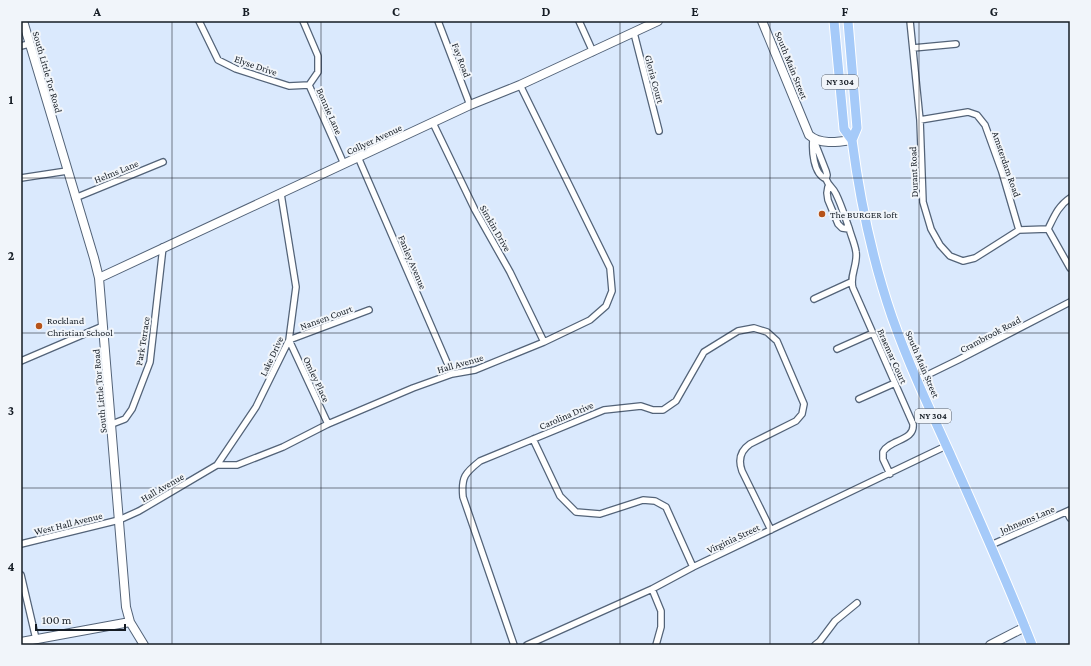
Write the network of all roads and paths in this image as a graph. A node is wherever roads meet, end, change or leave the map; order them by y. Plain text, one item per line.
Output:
1 (23, 21) edge
2 (199, 21) edge
3 (303, 21) edge
4 (438, 21) edge
5 (580, 21) edge
6 (658, 21) edge
7 (763, 21) edge
8 (834, 21) edge
9 (848, 21) edge
10 (910, 21) edge
11 (634, 33) junction
12 (956, 44) dead end
13 (25, 45) edge
14 (913, 48) junction
15 (593, 52) junction
16 (309, 85) junction
17 (520, 85) junction
18 (470, 105) junction
19 (920, 120) junction
20 (433, 123) junction
21 (659, 130) dead end
22 (813, 138) junction
23 (852, 140) junction
24 (358, 157) junction
25 (163, 162) dead end
26 (344, 164) junction
27 (67, 172) junction
28 (21, 178) edge
29 (828, 187) junction
30 (281, 194) junction
31 (76, 198) junction
32 (1070, 198) edge
33 (849, 229) junction
34 (1048, 229) junction
35 (1019, 230) junction
36 (164, 247) junction
37 (1070, 268) edge
38 (99, 278) junction
39 (851, 282) junction
40 (814, 299) dead end
41 (1070, 302) edge
42 (369, 310) dead end
43 (103, 326) junction
44 (873, 333) junction
45 (289, 340) junction
46 (544, 342) junction
47 (837, 349) dead end
48 (21, 361) edge
49 (452, 374) junction
50 (917, 380) junction
51 (895, 383) junction
52 (859, 399) dead end
53 (112, 424) junction
54 (328, 424) junction
55 (533, 439) junction
56 (946, 446) junction
57 (217, 465) junction
58 (890, 474) junction
59 (1069, 511) edge
60 (1070, 518) edge
61 (119, 520) junction
62 (771, 530) junction
63 (21, 544) edge
64 (991, 545) junction
65 (693, 567) junction
66 (21, 575) edge
67 (652, 589) junction
68 (857, 603) dead end
69 (130, 622) junction
70 (1025, 627) junction
71 (33, 641) edge
72 (21, 642) edge
73 (144, 645) edge
74 (514, 645) edge
75 (527, 645) edge
76 (656, 645) edge
77 (815, 645) edge
78 (990, 645) edge
79 (1032, 645) edge

1 - 13 street, South Little Tor Road
2 - 16 street, Elyse Drive
3 - 16 street, Bonnie Lane
4 - 18 street, Fay Road
5 - 15 street
6 - 11 street, Collyer Avenue
7 - 22 street, South Main Street
8 - 23 main road, NY 304
9 - 23 main road, NY 304
10 - 14 street, Durant Road
11 - 15 street, Collyer Avenue
11 - 21 street, Gloria Court
12 - 14 street
13 - 27 street, South Little Tor Road
14 - 19 street, Durant Road
15 - 17 street, Collyer Avenue
16 - 26 street, Bonnie Lane
17 - 18 street, Collyer Avenue
17 - 46 street, Hall Avenue
18 - 20 street, Collyer Avenue
19 - 35 street, Amsterdam Road
19 - 35 street, Durant Road
20 - 24 street, Collyer Avenue
20 - 46 street, Simkin Drive
22 - 23 street
22 - 29 street
23 - 50 main road, South Main Street / NY 304
24 - 26 street, Collyer Avenue
24 - 49 street, Fanley Avenue
25 - 31 street, Helms Lane
26 - 30 street, Collyer Avenue
27 - 28 street
27 - 31 street, South Little Tor Road
29 - 33 street
29 - 33 street
30 - 36 street, Collyer Avenue
30 - 45 street, Lake Drive
31 - 38 street, South Little Tor Road
32 - 34 street
33 - 39 street
34 - 35 street
34 - 37 street
36 - 38 street, Collyer Avenue
36 - 53 street, Park Terrace
38 - 43 street, South Little Tor Road
39 - 40 street
39 - 44 street, Braemar Court
41 - 50 street, Crambrook Road
42 - 45 street, Nansen Court
43 - 48 street
43 - 53 street, South Little Tor Road
44 - 47 street
44 - 51 street, Braemar Court
45 - 54 street, Omley Place
45 - 57 street, Lake Drive
46 - 49 street, Hall Avenue
49 - 54 street, Hall Avenue
50 - 56 main road, South Main Street / NY 304
51 - 52 street
51 - 58 street, Braemar Court
53 - 61 street, South Little Tor Road
54 - 57 street, Hall Avenue
55 - 62 street, Carolina Drive
55 - 65 street
55 - 74 street, Carolina Drive
56 - 58 street, Virginia Street
56 - 64 main road, South Main Street / NY 304
57 - 61 street, Hall Avenue
58 - 62 street, Virginia Street
59 - 60 street
59 - 64 street, Johnsons Lane
61 - 63 street, West Hall Avenue
61 - 69 street, South Little Tor Road
62 - 65 street, Virginia Street
64 - 70 main road, South Main Street / NY 304
65 - 67 street, Virginia Street
66 - 71 street
67 - 75 street, Virginia Street
67 - 76 street
68 - 77 street
69 - 71 street
69 - 73 street, South Little Tor Road
70 - 78 street
70 - 79 main road, South Main Street / NY 304
71 - 72 street

